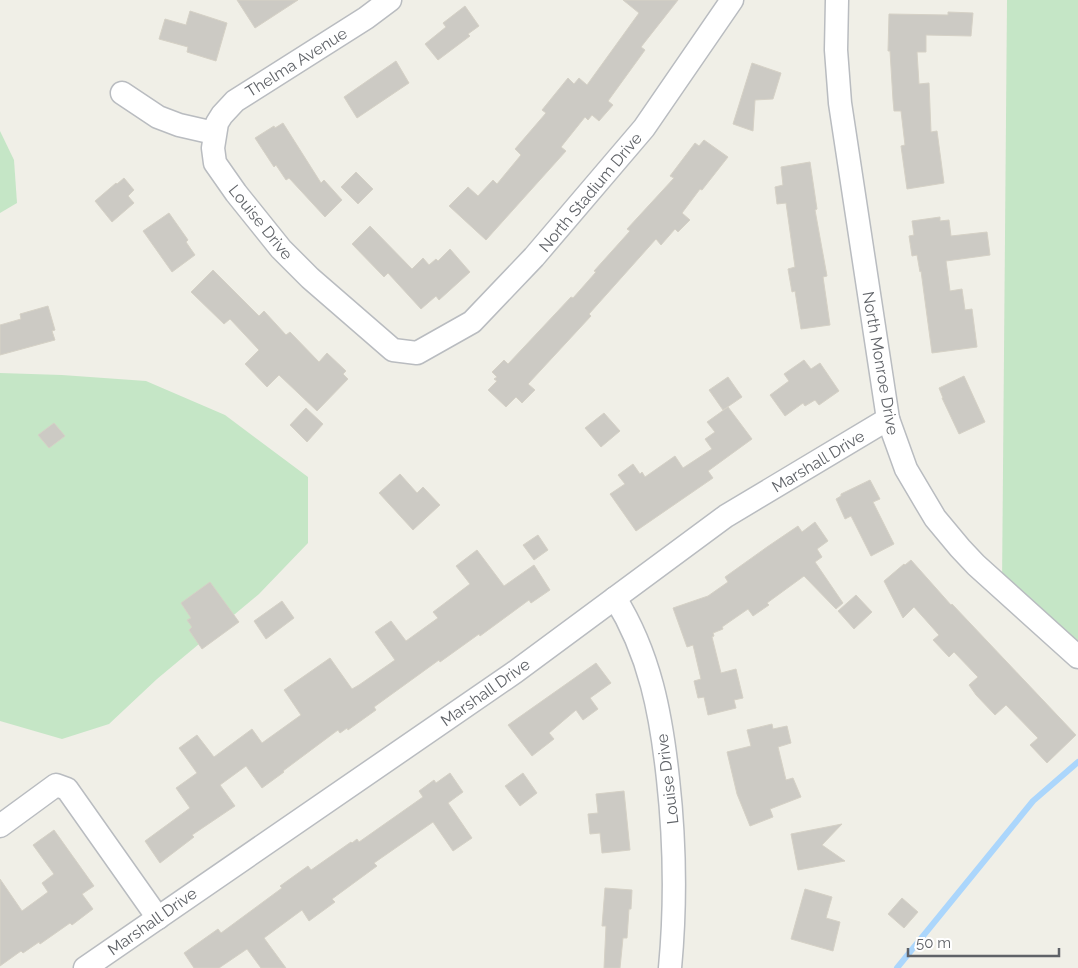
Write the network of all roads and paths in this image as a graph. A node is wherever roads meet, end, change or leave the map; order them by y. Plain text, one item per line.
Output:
1 (390, 0) edge
2 (732, 0) edge
3 (837, 0) edge
4 (122, 93) dead end
5 (214, 133) junction
6 (417, 353) joint
7 (888, 419) junction
8 (615, 598) junction
9 (1078, 657) edge
10 (0, 826) edge
11 (158, 918) junction
12 (85, 968) edge
13 (670, 968) edge

1 - 5 street, Thelma Avenue
2 - 6 street, North Stadium Drive
3 - 7 street, North Monroe Drive
4 - 5 street
5 - 6 street, Louise Drive
7 - 8 street, Marshall Drive
7 - 9 street, North Monroe Drive
8 - 11 street, Marshall Drive
8 - 13 street, Louise Drive
10 - 11 street
11 - 12 street, Marshall Drive

